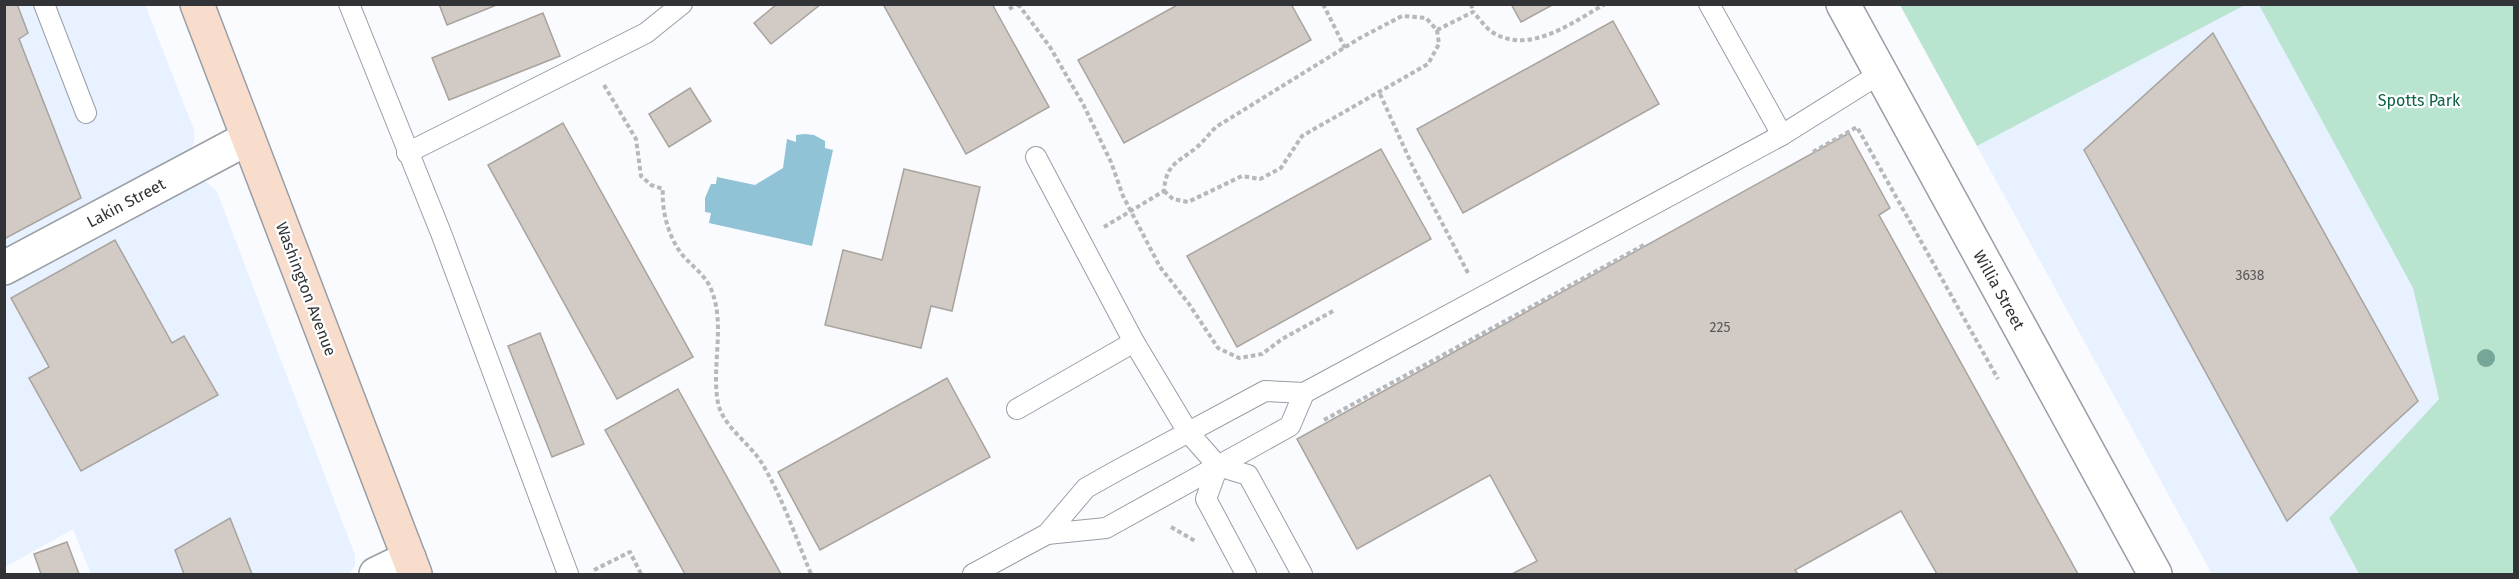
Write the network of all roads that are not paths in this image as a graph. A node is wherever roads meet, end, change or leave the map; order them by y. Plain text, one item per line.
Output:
1 (44, 4) edge
2 (197, 4) edge
3 (349, 4) edge
4 (682, 4) edge
5 (1709, 4) edge
6 (1843, 4) edge
7 (1881, 73) junction
8 (86, 113) dead end
9 (1782, 135) junction
10 (248, 138) junction
11 (407, 153) junction
12 (1036, 157) dead end
13 (4, 268) edge
14 (1134, 342) junction
15 (1304, 393) junction
16 (1017, 409) dead end
17 (1188, 432) junction
18 (1218, 466) junction
19 (1047, 534) junction
20 (412, 566) edge
21 (376, 574) edge
22 (568, 574) edge
23 (973, 574) edge
24 (1246, 574) edge
25 (1302, 574) edge
26 (2155, 574) edge

1 - 8 lane
2 - 10 main road, Washington Avenue
3 - 11 lane
4 - 11 lane
5 - 9 lane
6 - 7 street, Willia Street
7 - 9 lane
7 - 26 street, Willia Street
9 - 15 lane
10 - 13 street, Lakin Street
10 - 20 main road, Washington Avenue
11 - 22 lane
12 - 14 lane
14 - 16 lane
14 - 17 lane
15 - 17 lane
15 - 18 lane
17 - 18 lane
17 - 19 lane
18 - 19 lane
18 - 24 lane
18 - 25 lane
19 - 23 lane
20 - 21 street

